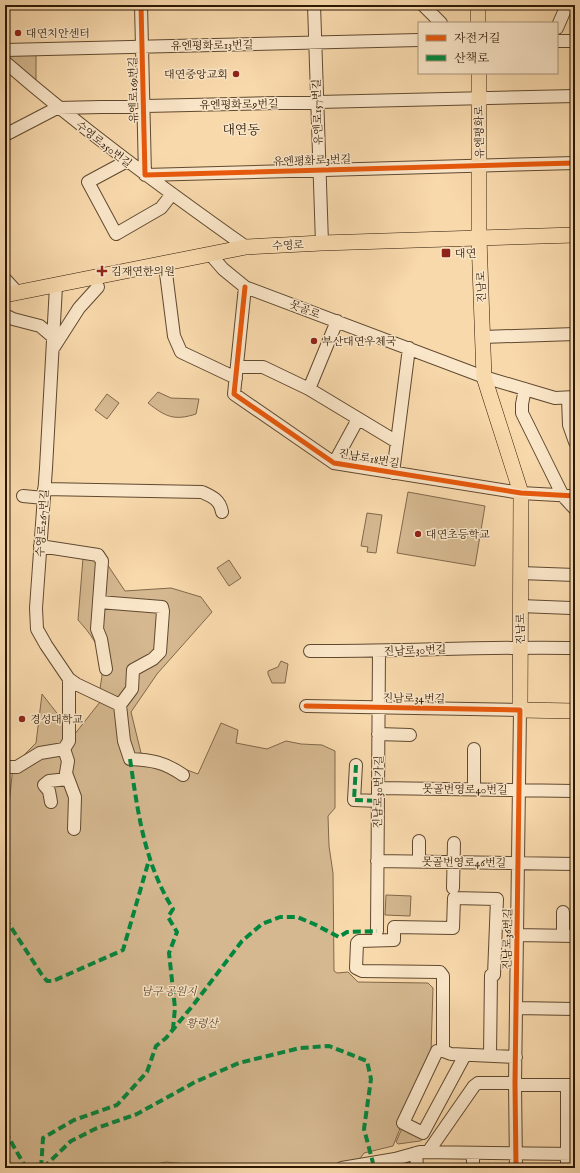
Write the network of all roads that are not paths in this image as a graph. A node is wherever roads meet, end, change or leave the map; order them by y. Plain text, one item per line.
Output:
1 (141, 5) edge
2 (314, 5) edge
3 (423, 5) edge
4 (478, 5) edge
5 (567, 5) edge
6 (440, 22) edge
7 (478, 22) edge
8 (558, 26) edge
9 (418, 40) edge
10 (558, 41) edge
11 (575, 41) edge
12 (315, 42) junction
13 (142, 46) junction
14 (5, 50) edge
15 (5, 62) edge
16 (479, 74) edge
17 (575, 96) edge
18 (479, 98) junction
19 (317, 102) junction
20 (143, 106) junction
21 (57, 108) junction
22 (5, 135) edge
23 (127, 161) junction
24 (575, 163) edge
25 (480, 166) junction
26 (319, 170) junction
27 (145, 175) junction
28 (172, 194) junction
29 (575, 236) edge
30 (322, 242) junction
31 (479, 243) junction
32 (575, 245) edge
33 (246, 247) junction
34 (214, 258) junction
35 (166, 273) junction
36 (5, 279) edge
37 (98, 287) junction
38 (245, 287) junction
39 (56, 290) junction
40 (11, 294) edge
41 (5, 304) edge
42 (5, 315) edge
43 (338, 322) junction
44 (575, 334) edge
45 (53, 336) junction
46 (483, 337) junction
47 (409, 348) junction
48 (52, 350) junction
49 (236, 372) junction
50 (484, 377) junction
51 (309, 389) junction
52 (525, 389) junction
53 (571, 397) edge
54 (358, 419) junction
55 (397, 442) junction
56 (575, 442) edge
57 (334, 463) junction
58 (393, 473) junction
59 (521, 493) junction
60 (44, 494) junction
61 (23, 496) dead end
62 (569, 496) edge
63 (575, 509) edge
64 (222, 512) dead end
65 (40, 546) junction
66 (520, 573) junction
67 (575, 575) edge
68 (99, 602) junction
69 (520, 606) junction
70 (571, 608) dead end
71 (521, 647) junction
72 (575, 648) edge
73 (310, 652) dead end
74 (379, 652) junction
75 (106, 669) dead end
76 (69, 679) junction
77 (120, 705) junction
78 (306, 706) dead end
79 (379, 707) junction
80 (520, 710) junction
81 (575, 711) edge
82 (378, 734) junction
83 (410, 735) dead end
84 (64, 749) junction
85 (474, 749) dead end
86 (356, 765) dead end
87 (9, 767) edge
88 (183, 775) dead end
89 (68, 779) junction
90 (378, 788) junction
91 (474, 789) junction
92 (519, 790) junction
93 (575, 791) edge
94 (378, 801) junction
95 (51, 802) dead end
96 (74, 829) dead end
97 (419, 841) dead end
98 (454, 843) dead end
99 (377, 861) junction
100 (419, 862) junction
101 (454, 862) junction
102 (518, 863) junction
103 (575, 864) edge
104 (453, 888) dead end
105 (563, 912) dead end
106 (394, 929) junction
107 (517, 935) junction
108 (563, 936) junction
109 (575, 936) edge
110 (516, 1008) junction
111 (575, 1009) edge
112 (443, 1051) junction
113 (466, 1055) junction
114 (490, 1056) junction
115 (516, 1057) junction
116 (516, 1084) junction
117 (571, 1085) edge
118 (422, 1152) junction
119 (473, 1153) junction
120 (516, 1153) junction
121 (571, 1154) edge
122 (342, 1168) edge
123 (417, 1168) edge
124 (473, 1168) edge
125 (516, 1168) edge
126 (567, 1168) edge

1 - 13 street, 유엔로169번길
2 - 12 street, 유엔로157번길
3 - 6 street
4 - 7 main road
5 - 8 street
9 - 12 street, 유엔평화로13번길
10 - 11 street
12 - 13 street, 유엔평화로13번길
12 - 19 street, 유엔로157번길
13 - 14 street, 유엔평화로13번길
13 - 20 street, 유엔로169번길
15 - 21 street, 수영로250번길
16 - 18 main road, 유엔평화로
17 - 18 street, 유엔평화로9번길
18 - 19 street, 유엔평화로9번길
18 - 25 main road, 유엔평화로
19 - 20 street, 유엔평화로9번길
19 - 26 street, 유엔로157번길
20 - 21 street, 유엔평화로9번길
20 - 27 street, 유엔로169번길
21 - 22 street, 유엔평화로9번길
21 - 23 street, 수영로250번길
23 - 27 street, 수영로250번길
23 - 28 street
24 - 25 street, 유엔평화로3번길
25 - 26 street, 유엔평화로3번길
25 - 31 main road, 유엔평화로
26 - 27 street, 유엔평화로3번길
26 - 30 street, 유엔로157번길
27 - 28 street, 수영로250번길
28 - 33 street, 수영로250번길
29 - 31 main road, 수영로
30 - 31 main road, 수영로
30 - 33 main road, 수영로
31 - 32 main road, 수영로
31 - 34 main road, 수영로
31 - 46 main road, 진남로
33 - 34 main road, 수영로
34 - 35 main road, 수영로
34 - 38 street, 못골로
34 - 39 main road, 수영로
35 - 37 main road, 수영로
35 - 49 street
36 - 40 street
37 - 39 main road, 수영로
37 - 48 street
38 - 43 street, 못골로
38 - 49 street
39 - 40 main road, 수영로
39 - 41 main road, 수영로
39 - 45 street, 수영로267번길
42 - 45 street
43 - 47 street, 못골로
43 - 51 street
44 - 46 street
45 - 48 street, 수영로267번길
46 - 50 main road, 진남로
47 - 50 street, 못골로
47 - 55 street
48 - 60 street, 수영로267번길
49 - 51 street
49 - 57 street, 진남로18번길
50 - 52 street, 못골로
50 - 59 main road, 진남로
51 - 54 street
52 - 53 street, 못골로
52 - 62 street
53 - 56 street
54 - 55 street
54 - 57 street
55 - 58 street
57 - 58 street, 진남로18번길
58 - 59 street, 진남로18번길
59 - 62 street
59 - 66 main road, 진남로
60 - 61 street
60 - 64 street
60 - 65 street, 수영로267번길
62 - 63 street
65 - 68 street
65 - 76 street, 수영로267번길
66 - 67 street
66 - 69 main road, 진남로
68 - 75 street
68 - 77 street
69 - 70 street
69 - 71 main road, 진남로
71 - 72 street, 진남로30번길
71 - 74 street, 진남로30번길
71 - 80 main road, 진남로
73 - 74 street, 진남로30번길
74 - 79 street, 진남로30번가길
76 - 77 street
76 - 84 street
77 - 88 street
78 - 79 street, 진남로34번길
79 - 80 street, 진남로34번길
79 - 82 street, 진남로30번가길
80 - 81 main road
80 - 92 street, 진남로36번길
82 - 83 street
82 - 90 street, 진남로30번가길
84 - 87 street
84 - 89 street
85 - 91 street
86 - 94 street
89 - 95 street
89 - 96 street
90 - 91 street, 못골번영로40번길
90 - 94 street, 진남로30번가길
91 - 92 street, 못골번영로40번길
92 - 93 street, 못골번영로40번길
92 - 102 street, 진남로36번길
94 - 99 street, 진남로30번가길
97 - 100 street
98 - 101 street
99 - 100 street, 못골번영로46번길
99 - 106 street, 진남로30번가길
100 - 101 street, 못골번영로46번길
101 - 102 street, 못골번영로46번길
101 - 104 street
102 - 103 street, 못골번영로46번길
102 - 107 street, 진남로36번길
105 - 108 street
106 - 112 street
106 - 114 street
107 - 108 street
107 - 110 street, 진남로36번길
108 - 109 street
110 - 111 street
110 - 115 street, 진남로36번길
112 - 113 street
112 - 113 street
113 - 114 street
114 - 115 street
115 - 116 street, 진남로36번길
116 - 117 street
116 - 118 street
116 - 120 street, 진남로36번길
117 - 121 street
118 - 119 street
118 - 122 street
118 - 123 street
119 - 120 street
119 - 124 street
120 - 121 street
120 - 125 street, 진남로36번길
121 - 126 street

